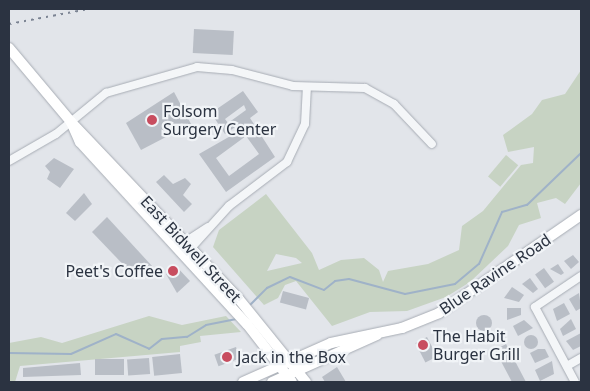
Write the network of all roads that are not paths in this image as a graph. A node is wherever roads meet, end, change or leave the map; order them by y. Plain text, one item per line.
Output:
1 (9, 48) edge
2 (307, 87) junction
3 (71, 122) junction
4 (432, 144) dead end
5 (9, 161) edge
6 (136, 204) junction
7 (581, 216) edge
8 (188, 245) junction
9 (180, 253) junction
10 (581, 276) edge
11 (240, 300) junction
12 (252, 321) junction
13 (377, 335) junction
14 (581, 358) edge
15 (290, 361) junction
16 (280, 366) junction
17 (566, 366) junction
18 (297, 370) junction
19 (289, 379) edge
20 (242, 382) edge
21 (272, 382) edge
22 (306, 382) edge
23 (575, 382) edge

1 - 3 main road, East Bidwell Street
2 - 3 street
2 - 4 street
2 - 8 street
3 - 5 street
3 - 6 main road, East Bidwell Street
3 - 8 main road, East Bidwell Street
6 - 8 main road
6 - 9 main road, East Bidwell Street
7 - 13 main road, Blue Ravine Road
8 - 11 main road, East Bidwell Street
9 - 11 main road
9 - 12 main road, East Bidwell Street
10 - 17 street
11 - 12 main road, East Bidwell Street
12 - 15 main road, East Bidwell Street
12 - 16 main road, East Bidwell Street
13 - 15 main road, Blue Ravine Road
13 - 18 main road, Blue Ravine Road
14 - 17 street
15 - 16 main road, Blue Ravine Road
15 - 18 main road, East Bidwell Street
16 - 19 main road, East Bidwell Street
16 - 20 main road, Blue Ravine Road
17 - 23 street
18 - 19 main road, Blue Ravine Road
18 - 22 main road, East Bidwell Street
19 - 21 main road, Blue Ravine Road

